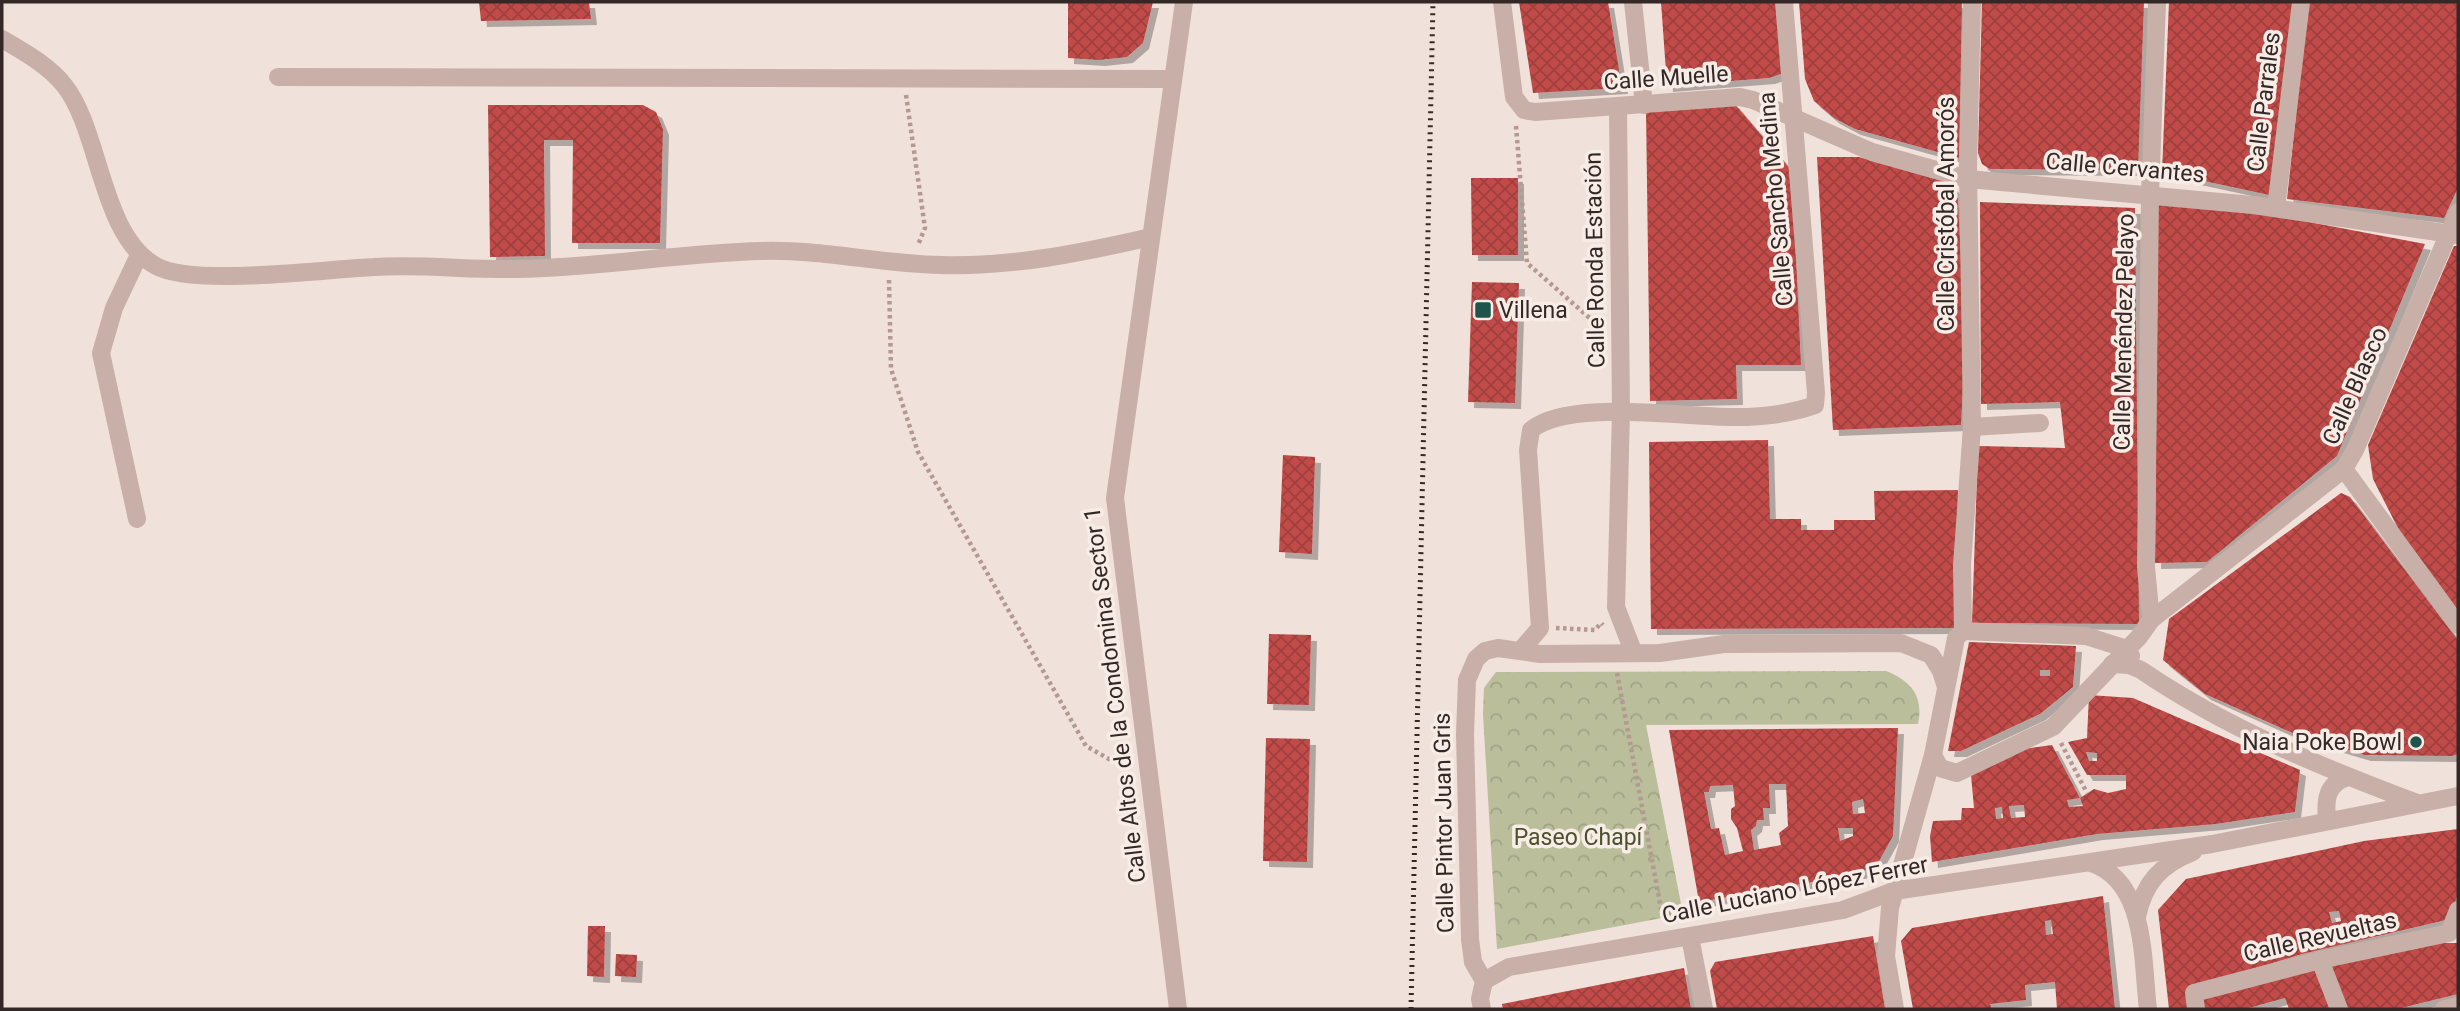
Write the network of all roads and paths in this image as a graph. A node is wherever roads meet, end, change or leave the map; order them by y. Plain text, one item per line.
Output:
1 (1184, 2) edge
2 (1502, 2) edge
3 (1633, 2) edge
4 (1784, 2) edge
5 (1972, 2) edge
6 (2157, 2) edge
7 (2301, 2) edge
8 (2, 39) edge
9 (278, 77) dead end
10 (904, 78) junction
11 (1173, 79) junction
12 (1644, 105) junction
13 (1618, 107) junction
14 (1795, 120) junction
15 (1516, 122) dead end
16 (1968, 179) junction
17 (2150, 195) junction
18 (2276, 208) junction
19 (2458, 212) edge
20 (2453, 235) edge
21 (1151, 237) junction
22 (139, 255) junction
23 (891, 260) junction
24 (911, 262) junction
25 (1605, 334) dead end
26 (1621, 412) junction
27 (2040, 423) dead end
28 (1972, 427) junction
29 (2344, 469) junction
30 (137, 519) dead end
31 (2151, 620) junction
32 (1609, 621) dead end
33 (2458, 625) edge
34 (1540, 628) junction
35 (1963, 631) junction
36 (2127, 649) junction
37 (1521, 650) junction
38 (1633, 651) junction
39 (2112, 664) junction
40 (1616, 665) dead end
41 (2141, 670) junction
42 (1946, 687) junction
43 (2053, 727) junction
44 (1933, 755) junction
45 (1147, 760) junction
46 (2348, 777) junction
47 (2087, 793) dead end
48 (2458, 796) edge
49 (2417, 803) junction
50 (2327, 821) junction
51 (2212, 844) junction
52 (2089, 862) junction
53 (1904, 864) junction
54 (1928, 888) junction
55 (1894, 891) junction
56 (1711, 908) dead end
57 (2458, 910) edge
58 (2137, 917) junction
59 (1690, 937) junction
60 (2320, 960) junction
61 (1484, 981) junction
62 (2458, 1006) edge
63 (1178, 1009) edge
64 (1482, 1009) edge
65 (1704, 1009) edge
66 (1895, 1009) edge
67 (2148, 1009) edge
68 (2196, 1009) edge
69 (2339, 1009) edge
70 (2444, 1009) edge

1 - 11 street, Calle Altos de la Condomina Sector 1
2 - 13 street, Calle Muelle
3 - 12 street
4 - 14 street, Calle Sancho Medina
5 - 16 street, Calle Cristóbal Amorós
6 - 17 street, Calle Menéndez Pelayo
7 - 18 street, Calle Parrales
8 - 22 street
9 - 10 street
10 - 11 street
10 - 24 path
11 - 21 street, Calle Altos de la Condomina Sector 1
12 - 13 street, Calle Muelle
12 - 14 street, Calle Muelle
13 - 26 street, Calle Ronda Estación
14 - 16 street, Calle Cervantes
14 - 26 street, Calle Sancho Medina
15 - 25 path
16 - 17 street, Calle Cervantes
16 - 28 street, Calle Cristóbal Amorós
17 - 18 street, Calle Cervantes
17 - 31 street, Calle Menéndez Pelayo
18 - 20 street, Calle Cervantes
19 - 20 street, Calle Blasco
20 - 29 street, Calle Blasco
21 - 24 street
21 - 45 street, Calle Altos de la Condomina Sector 1
22 - 23 street
22 - 30 street
23 - 24 street
23 - 45 path
26 - 34 street
26 - 38 street, Calle Ronda Estación
27 - 28 street
28 - 35 street, Calle Cristóbal Amorós
29 - 31 street, Calle Blasco
29 - 33 street
31 - 36 street, Calle Blasco
32 - 34 path
34 - 37 street
35 - 36 street
35 - 42 street, Calle Cristóbal Amorós
36 - 39 street, Calle Blasco
36 - 41 street
37 - 38 street
37 - 61 street, Calle Pintor Juan Gris
38 - 42 street
39 - 41 street
39 - 43 street, Calle Blasco
40 - 56 path
41 - 46 street
42 - 44 street, Calle Cristóbal Amorós
43 - 44 street
43 - 47 path
44 - 53 street, Calle Cristóbal Amorós
45 - 63 street, Calle Altos de la Condomina Sector 1
46 - 49 street
46 - 50 street
48 - 49 street
49 - 50 street
50 - 51 street
51 - 52 street, Calle Luciano López Ferrer
51 - 58 street
52 - 54 street, Calle Luciano López Ferrer
52 - 58 street
53 - 54 street
53 - 55 street, Calle Cristóbal Amorós
54 - 55 street, Calle Luciano López Ferrer
55 - 59 street, Calle Luciano López Ferrer
55 - 66 street, Calle Cristóbal Amorós
57 - 60 street, Calle Revueltas
58 - 67 street
59 - 61 street, Calle Luciano López Ferrer
59 - 65 street
60 - 68 street, Calle Revueltas
60 - 69 street
61 - 64 street, Calle Pintor Juan Gris
62 - 70 street

